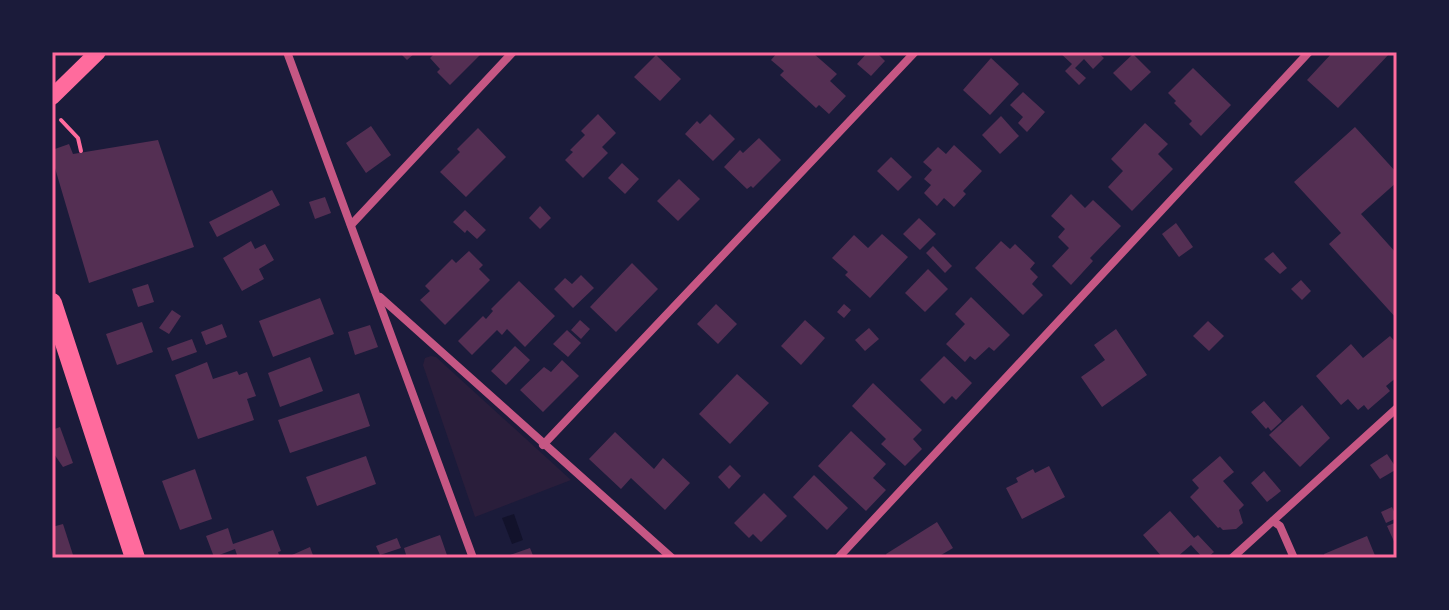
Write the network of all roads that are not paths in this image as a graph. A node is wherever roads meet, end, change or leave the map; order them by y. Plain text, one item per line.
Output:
1 (98, 52) edge
2 (287, 52) edge
3 (513, 52) edge
4 (915, 52) edge
5 (1309, 52) edge
6 (52, 97) edge
7 (351, 225) junction
8 (377, 294) junction
9 (52, 303) edge
10 (1397, 408) edge
11 (543, 445) junction
12 (1273, 521) junction
13 (135, 558) edge
14 (473, 558) edge
15 (672, 558) edge
16 (838, 558) edge
17 (1232, 558) edge
18 (1294, 558) edge

1 - 6 main road
2 - 7 street
3 - 7 street
4 - 11 street
5 - 16 street
7 - 8 street
8 - 11 street
8 - 14 street
9 - 13 main road
10 - 12 street
11 - 15 street
12 - 17 street
12 - 18 street

